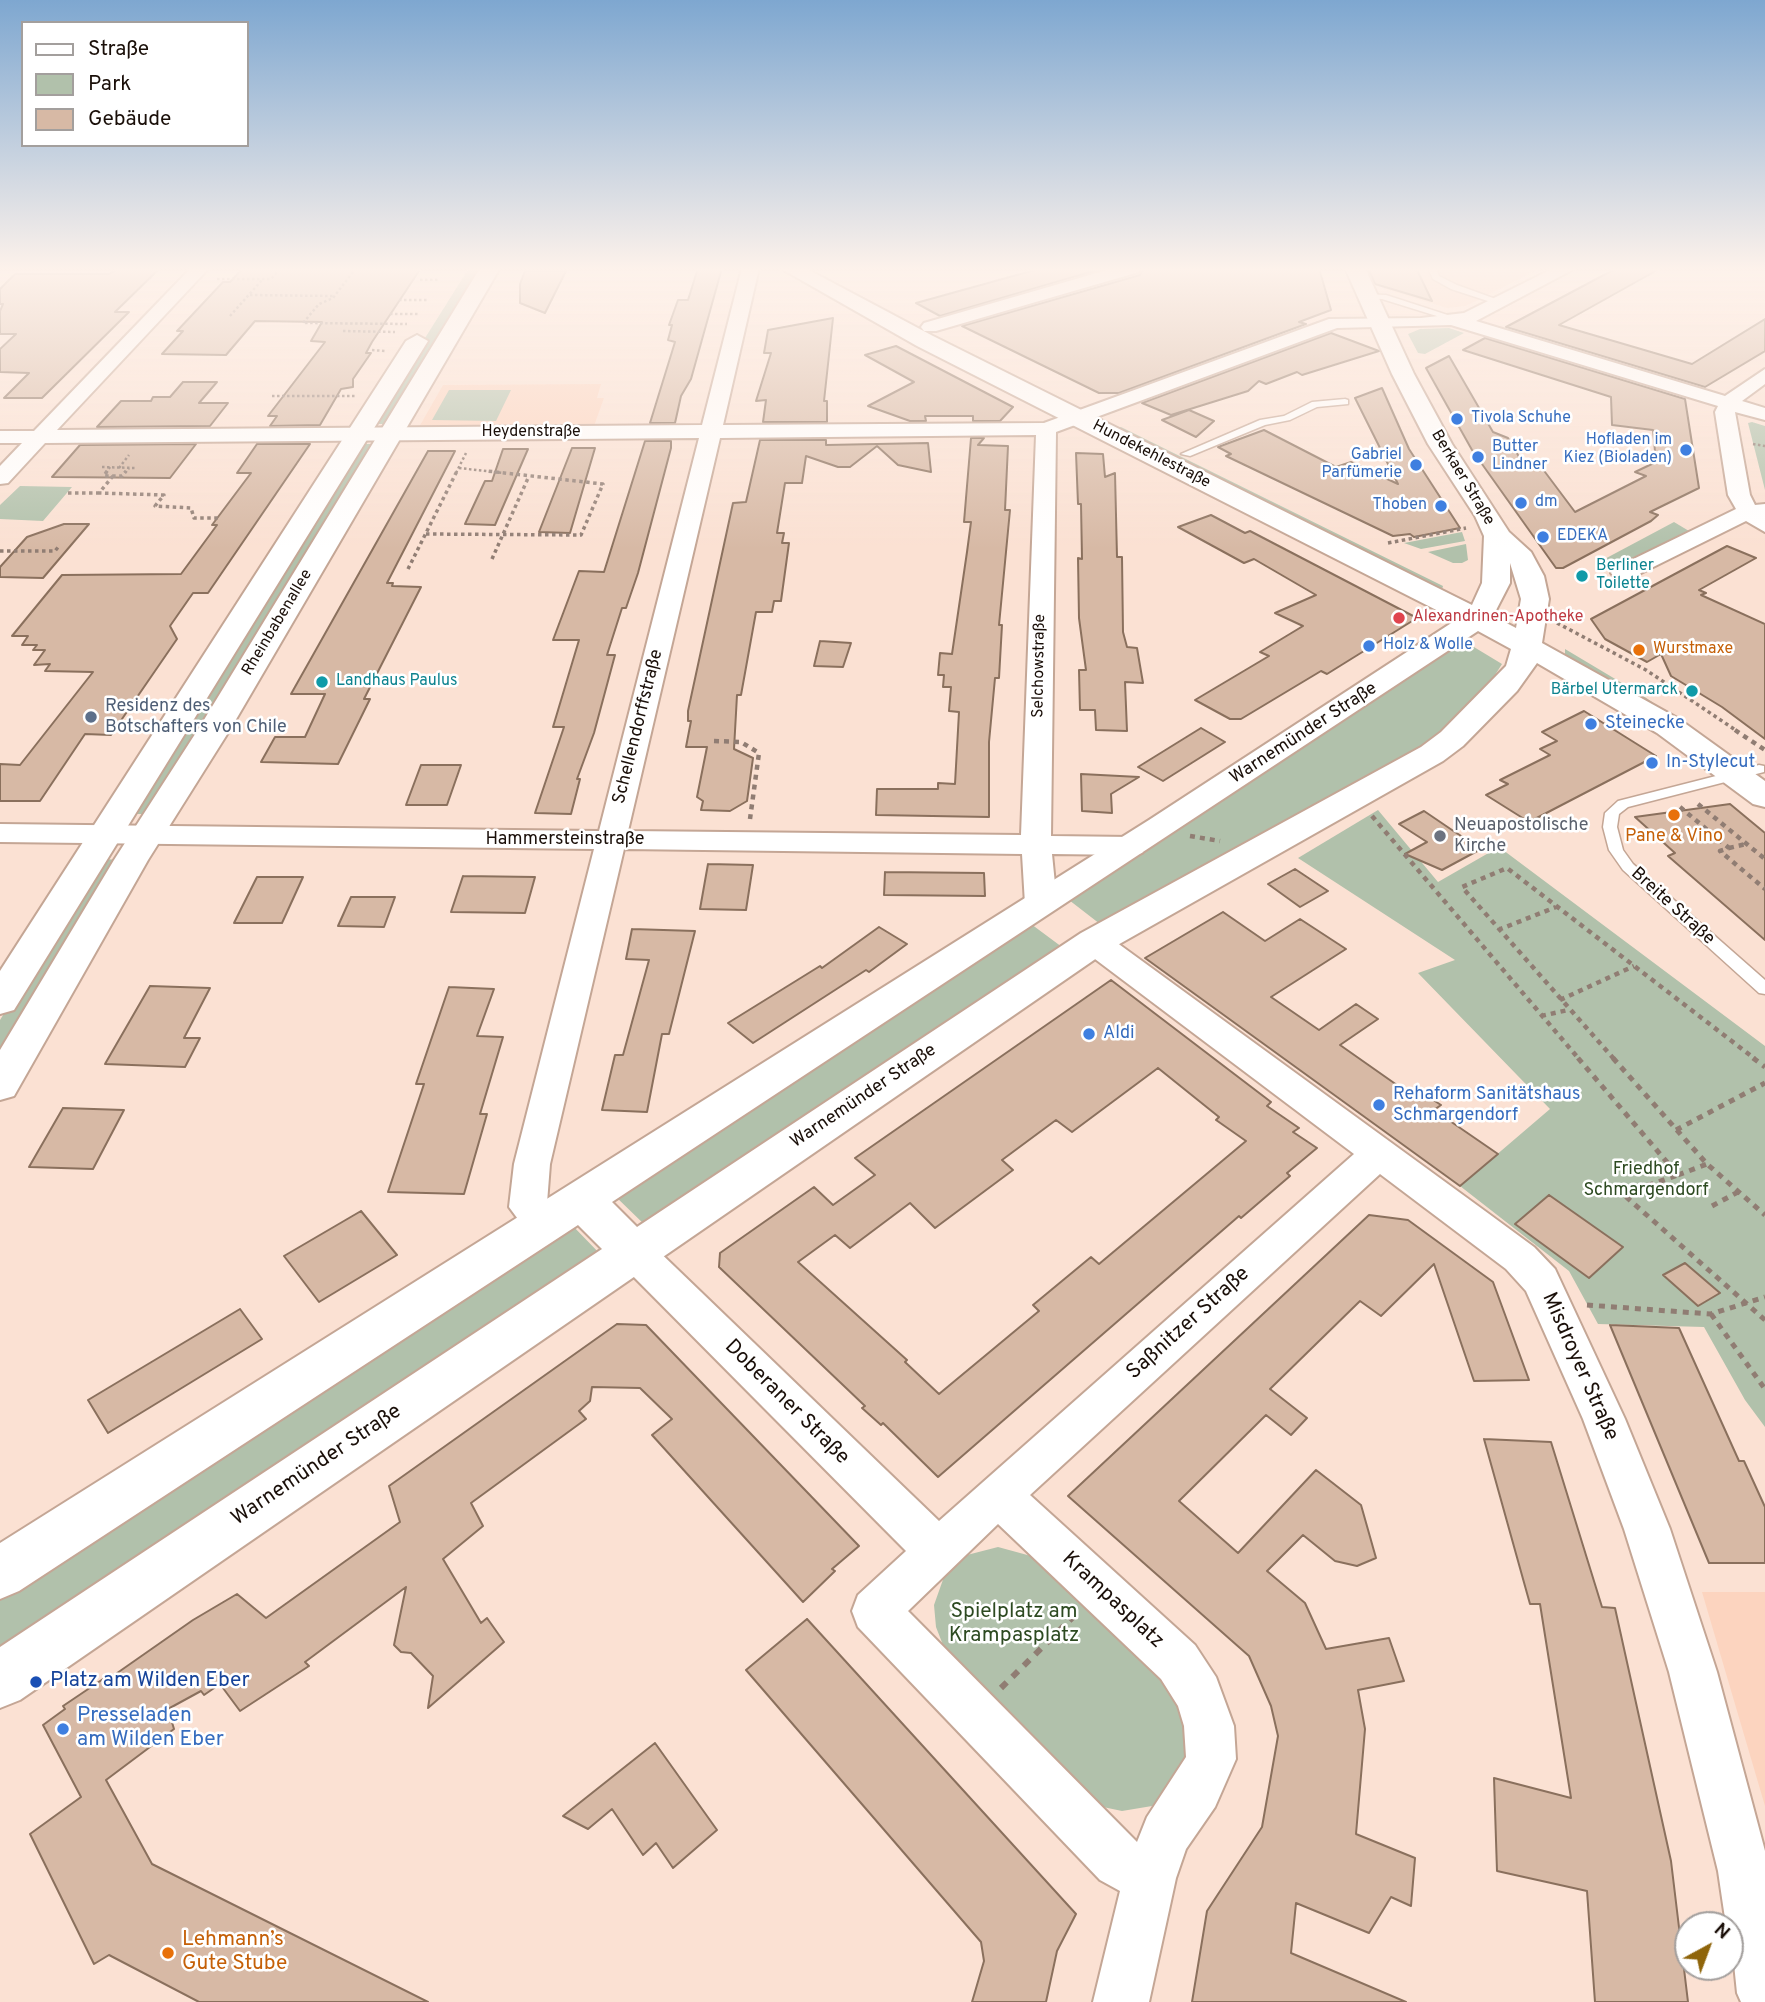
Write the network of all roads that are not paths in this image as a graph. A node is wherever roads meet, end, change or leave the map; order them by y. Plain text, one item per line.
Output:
1 (117, 361) edge
2 (397, 361) edge
3 (435, 361) edge
4 (729, 361) edge
5 (963, 361) edge
6 (982, 361) edge
7 (1230, 361) edge
8 (1397, 361) edge
9 (1589, 361) edge
10 (1765, 375) edge
11 (1345, 402) dead end
12 (1729, 404) junction
13 (1765, 414) edge
14 (1071, 420) junction
15 (712, 431) junction
16 (358, 434) junction
17 (392, 434) junction
18 (0, 437) edge
19 (39, 437) junction
20 (1185, 454) junction
21 (0, 478) edge
22 (1759, 516) edge
23 (1497, 536) junction
24 (1623, 573) dead end
25 (1483, 610) junction
26 (1529, 635) junction
27 (1758, 773) edge
28 (0, 833) edge
29 (105, 836) junction
30 (147, 836) junction
31 (1146, 837) junction
32 (611, 841) junction
33 (1036, 844) junction
34 (1041, 904) junction
35 (1094, 942) junction
36 (1765, 989) edge
37 (0, 1001) edge
38 (0, 1085) edge
39 (1379, 1153) junction
40 (581, 1200) junction
41 (543, 1223) junction
42 (634, 1252) junction
43 (998, 1495) junction
44 (939, 1552) junction
45 (0, 1573) edge
46 (0, 1680) edge
47 (1150, 1878) junction
48 (1765, 1993) edge
49 (1121, 2002) edge

1 - 19 street
2 - 16 street, Rheinbabenallee
3 - 17 street, Rheinbabenallee
4 - 15 street, Schellendorffstraße
5 - 14 street, Hundekehlestraße
6 - 14 street, Hundekehlestraße
7 - 14 street
8 - 23 street, Berkaer Straße
9 - 12 street
10 - 12 street
11 - 20 lane
12 - 13 street
12 - 22 street
14 - 15 street, Heydenstraße
14 - 20 street, Hundekehlestraße
14 - 25 street, Hundekehlestraße
14 - 33 street, Selchowstraße
15 - 17 street, Heydenstraße
15 - 32 street, Schellendorffstraße
16 - 17 street, Heydenstraße
16 - 19 street, Heydenstraße
16 - 29 street, Rheinbabenallee
17 - 30 street, Rheinbabenallee
18 - 19 street, Heydenstraße
19 - 21 street
20 - 25 street, Hundekehlestraße
22 - 24 street
23 - 25 street, Berkaer Straße
23 - 26 street, Berkaer Straße
25 - 26 street
25 - 31 street, Warnemünder Straße
26 - 27 street
26 - 35 street, Warnemünder Straße
27 - 36 lane, Breite Straße
28 - 29 street, Hammersteinstraße
29 - 30 street, Hammersteinstraße
29 - 37 street, Rheinbabenallee
30 - 32 street, Hammersteinstraße
30 - 38 street, Rheinbabenallee
31 - 33 street, Hammersteinstraße
31 - 34 street, Warnemünder Straße
32 - 33 street, Hammersteinstraße
32 - 41 street, Schellendorffstraße
33 - 34 street, Selchowstraße
34 - 35 street
34 - 40 street, Warnemünder Straße
35 - 39 street, Misdroyer Straße
35 - 42 street, Warnemünder Straße
39 - 43 street, Saßnitzer Straße
39 - 48 street, Misdroyer Straße
40 - 41 street, Warnemünder Straße
40 - 42 street
41 - 45 street, Warnemünder Straße
42 - 44 street, Doberaner Straße
42 - 46 street, Warnemünder Straße
43 - 44 street
43 - 47 street, Krampasplatz
44 - 47 street
47 - 49 street

